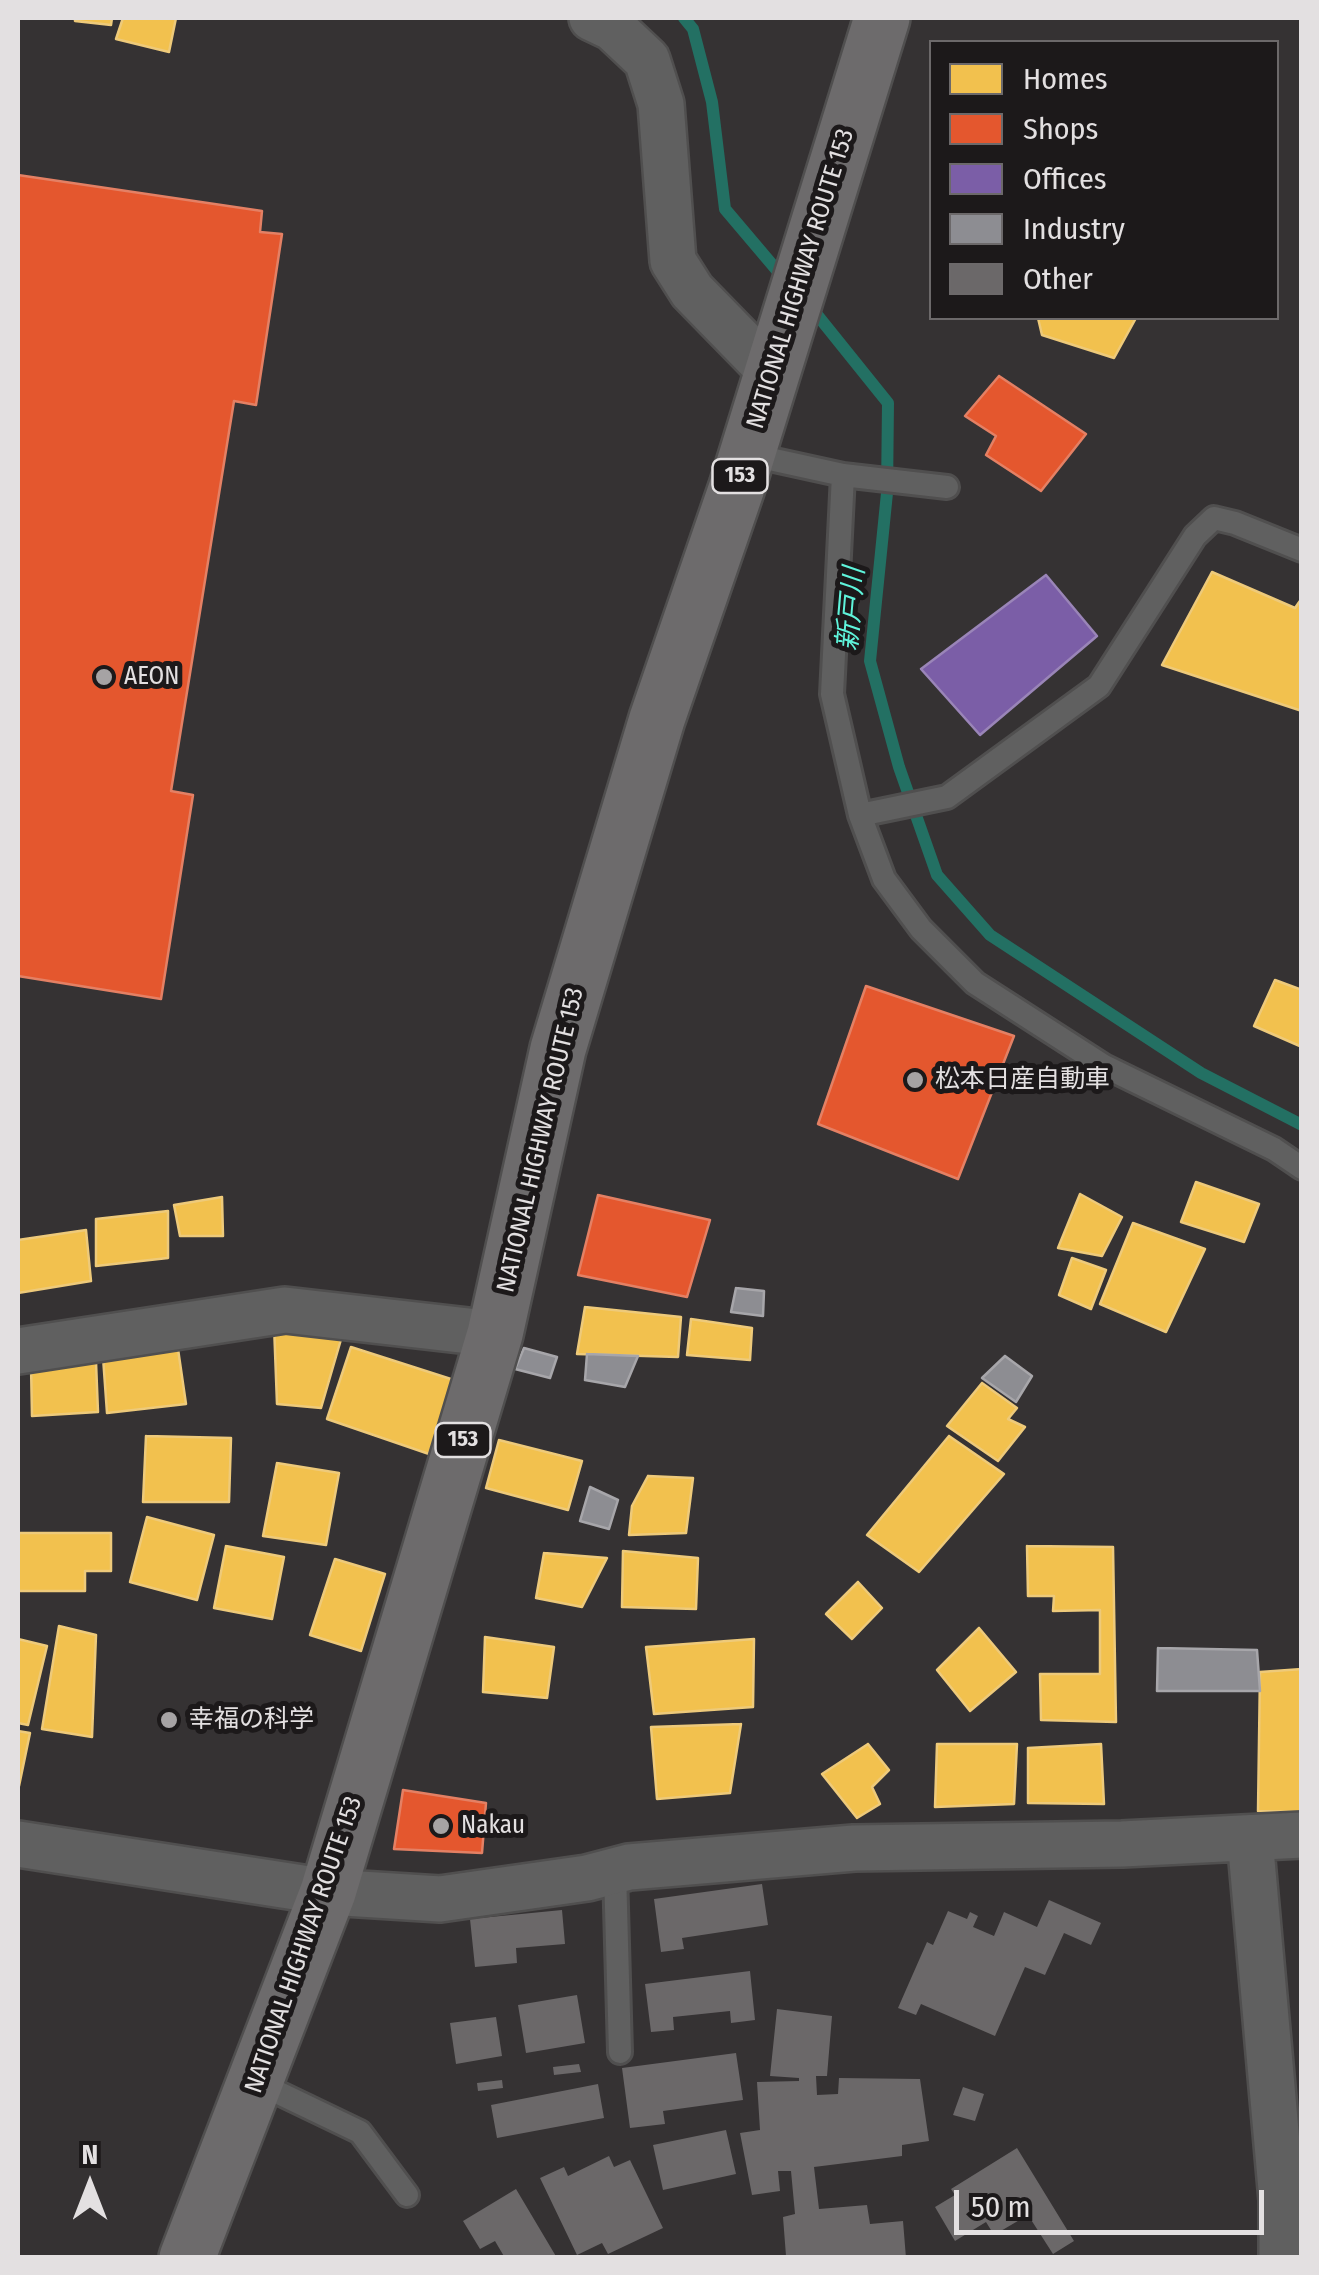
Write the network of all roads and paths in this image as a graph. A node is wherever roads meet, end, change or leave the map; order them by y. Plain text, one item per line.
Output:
1 (592, 18) edge
2 (882, 18) edge
3 (775, 356) junction
4 (746, 454) junction
5 (852, 476) junction
6 (946, 487) dead end
7 (1302, 550) edge
8 (860, 815) junction
9 (1302, 1168) edge
10 (496, 1334) junction
11 (18, 1350) edge
12 (1302, 1834) edge
13 (1250, 1838) junction
14 (18, 1847) edge
15 (615, 1870) junction
16 (328, 1892) junction
17 (620, 2052) dead end
18 (256, 2082) junction
19 (408, 2196) dead end
20 (186, 2258) edge
21 (1282, 2258) edge

1 - 3 street
2 - 3 highway, NATIONAL HIGHWAY ROUTE 153 / 153
3 - 4 highway, NATIONAL HIGHWAY ROUTE 153 / 153
4 - 5 lane
4 - 10 highway, NATIONAL HIGHWAY ROUTE 153 / 153
5 - 6 lane
5 - 8 lane
7 - 8 lane
8 - 9 lane
10 - 11 street
10 - 16 highway, NATIONAL HIGHWAY ROUTE 153 / 153
12 - 13 street
13 - 15 street
13 - 21 street
14 - 16 street
15 - 16 street
15 - 17 lane
16 - 18 highway, NATIONAL HIGHWAY ROUTE 153 / 153
18 - 19 lane
18 - 20 highway, NATIONAL HIGHWAY ROUTE 153 / 153

